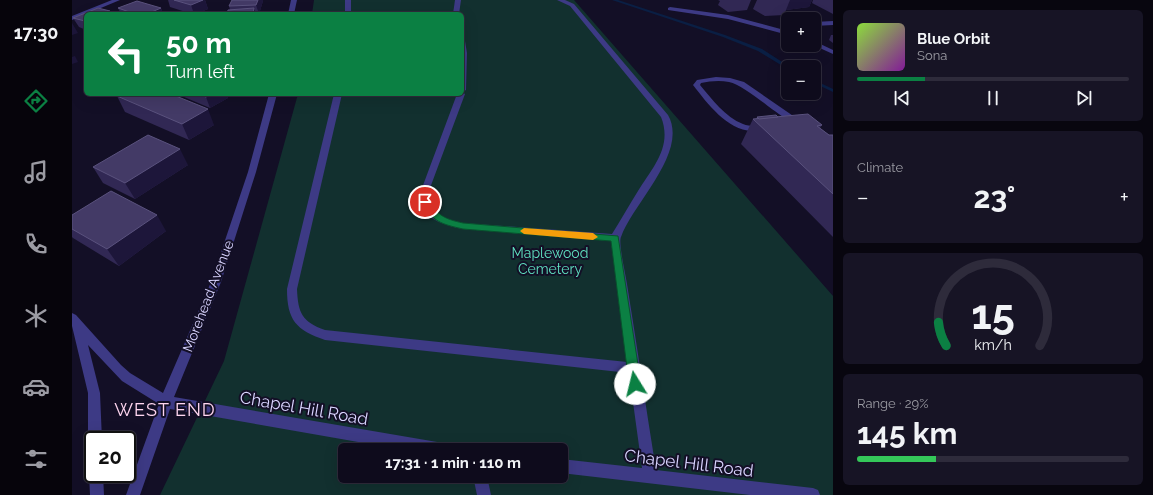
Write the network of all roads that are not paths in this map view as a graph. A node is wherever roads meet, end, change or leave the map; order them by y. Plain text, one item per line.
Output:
1 (117, 0) edge
2 (294, 0) edge
3 (348, 0) edge
4 (458, 0) edge
5 (560, 0) edge
6 (670, 9) dead end
7 (87, 12) edge
8 (291, 12) edge
9 (348, 12) edge
10 (456, 12) edge
11 (84, 13) edge
12 (72, 18) edge
13 (833, 23) edge
14 (821, 24) edge
15 (779, 31) edge
16 (821, 46) edge
17 (833, 52) edge
18 (272, 96) edge
19 (338, 96) edge
20 (460, 96) edge
21 (789, 127) edge
22 (766, 129) edge
23 (615, 238) junction
24 (75, 321) edge
25 (633, 368) junction
26 (166, 402) junction
27 (95, 431) edge
28 (403, 443) edge
29 (568, 467) edge
30 (650, 477) junction
31 (96, 483) edge
32 (481, 483) edge
33 (97, 495) edge
34 (133, 495) edge
35 (484, 495) edge
36 (813, 495) edge

1 - 7 street
2 - 8 street
3 - 9 street
4 - 10 street
5 - 23 street
6 - 15 street
11 - 12 street
13 - 14 street
16 - 17 street
18 - 26 street, Morehead Avenue
19 - 25 street
20 - 23 street
21 - 22 street
23 - 25 street
24 - 26 street, Chapel Hill Road
24 - 27 street
25 - 30 street
26 - 28 street, Chapel Hill Road
26 - 34 street, Morehead Avenue
29 - 30 street, Chapel Hill Road
30 - 36 street, Chapel Hill Road
31 - 33 street
32 - 35 street

